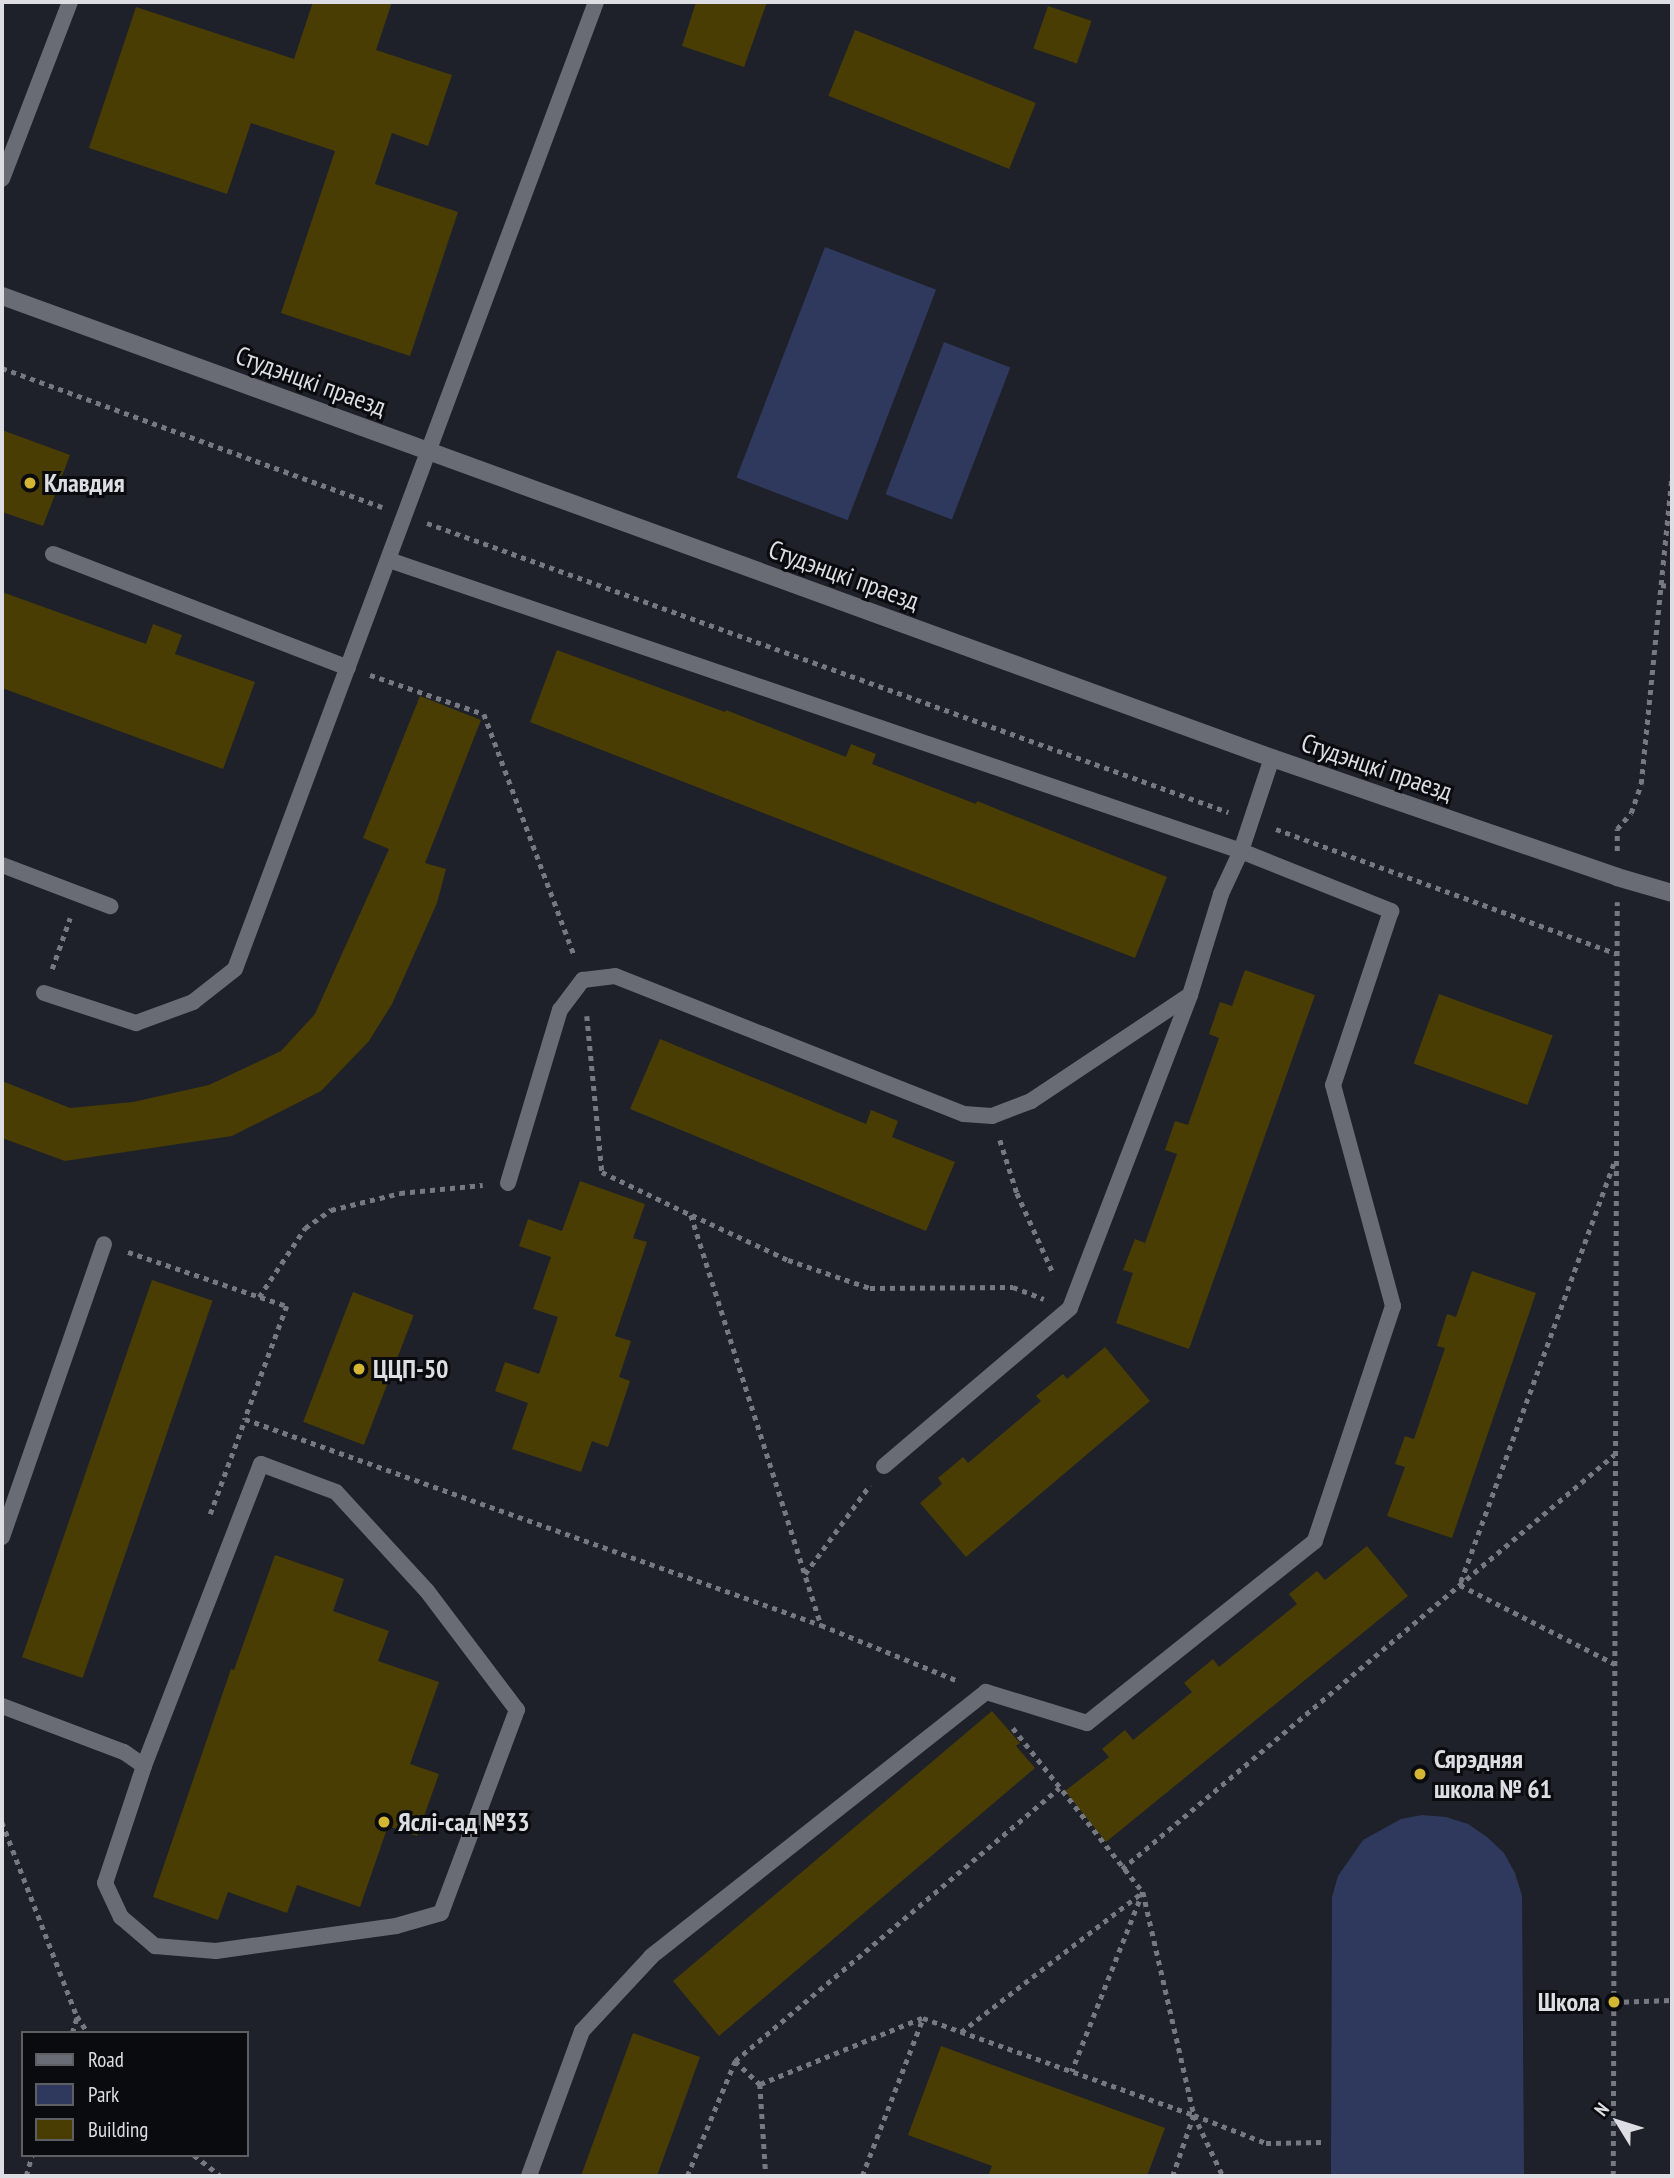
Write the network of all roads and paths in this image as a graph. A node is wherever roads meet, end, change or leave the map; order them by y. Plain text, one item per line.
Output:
1 (70, 2) edge
2 (596, 2) edge
3 (2, 178) edge
4 (2, 296) edge
5 (2, 368) edge
6 (430, 452) junction
7 (1672, 476) edge
8 (406, 516) junction
9 (52, 554) dead end
10 (389, 560) junction
11 (1661, 585) junction
12 (1670, 586) dead end
13 (348, 667) junction
14 (1272, 758) junction
15 (1251, 820) junction
16 (1241, 851) junction
17 (2, 865) edge
18 (1617, 877) junction
19 (1672, 893) edge
20 (79, 894) junction
21 (110, 906) dead end
22 (1617, 954) junction
23 (583, 980) junction
24 (44, 993) joint
25 (1189, 995) junction
26 (992, 1116) junction
27 (1616, 1159) junction
28 (508, 1183) joint
29 (691, 1215) junction
30 (104, 1244) joint
31 (259, 1297) junction
32 (1070, 1308) junction
33 (1615, 1454) junction
34 (884, 1466) joint
35 (2, 1536) edge
36 (805, 1575) junction
37 (1460, 1585) junction
38 (821, 1625) junction
39 (1615, 1664) junction
40 (986, 1692) junction
41 (2, 1706) edge
42 (144, 1766) junction
43 (1059, 1788) junction
44 (2, 1822) edge
45 (1122, 1869) junction
46 (1143, 1892) junction
47 (1672, 2000) edge
48 (1614, 2002) junction
49 (77, 2016) junction
50 (923, 2018) junction
51 (73, 2031) edge
52 (87, 2031) edge
53 (961, 2032) junction
54 (735, 2061) junction
55 (1072, 2071) junction
56 (760, 2084) junction
57 (1194, 2115) junction
58 (1322, 2142) dead end
59 (32, 2157) edge
60 (196, 2157) edge
61 (26, 2176) edge
62 (220, 2176) edge
63 (529, 2176) edge
64 (687, 2176) edge
65 (766, 2176) edge
66 (862, 2176) edge
67 (1173, 2176) edge
68 (1223, 2176) edge
69 (1613, 2176) edge

1 - 3 lane
2 - 6 lane
4 - 6 street, Студэнцкі праезд
5 - 8 path
6 - 8 lane
6 - 14 street, Студэнцкі праезд
7 - 11 path
8 - 10 lane
8 - 15 path
9 - 13 lane
10 - 13 lane
10 - 16 lane
11 - 12 path
11 - 18 path
13 - 23 path
13 - 24 lane
14 - 15 lane
14 - 18 street, Студэнцкі праезд
15 - 16 lane
15 - 22 path
16 - 25 lane
16 - 40 lane
17 - 20 lane
18 - 19 street, Студэнцкі праезд
18 - 22 path
20 - 21 lane
20 - 24 path
22 - 27 path
23 - 26 lane
23 - 28 lane
23 - 29 path
25 - 26 lane
25 - 32 lane
26 - 32 path
27 - 33 path
27 - 37 path
28 - 31 path
29 - 32 path
29 - 36 path
30 - 31 path
30 - 35 lane
31 - 38 path
32 - 34 lane
33 - 37 path
33 - 39 path
34 - 36 path
36 - 38 path
37 - 39 path
37 - 45 path
38 - 40 path
39 - 48 path
40 - 43 path
40 - 63 lane
41 - 42 lane
42 - 42 lane
43 - 45 path
43 - 54 path
44 - 49 path
45 - 46 path
46 - 53 path
46 - 55 path
46 - 57 path
47 - 48 path
48 - 69 path
49 - 51 path
49 - 52 path
50 - 53 path
50 - 56 path
50 - 66 path
53 - 55 path
54 - 56 path
54 - 64 path
55 - 57 path
56 - 65 path
57 - 58 path
57 - 67 path
57 - 68 path
59 - 61 path
60 - 62 path

